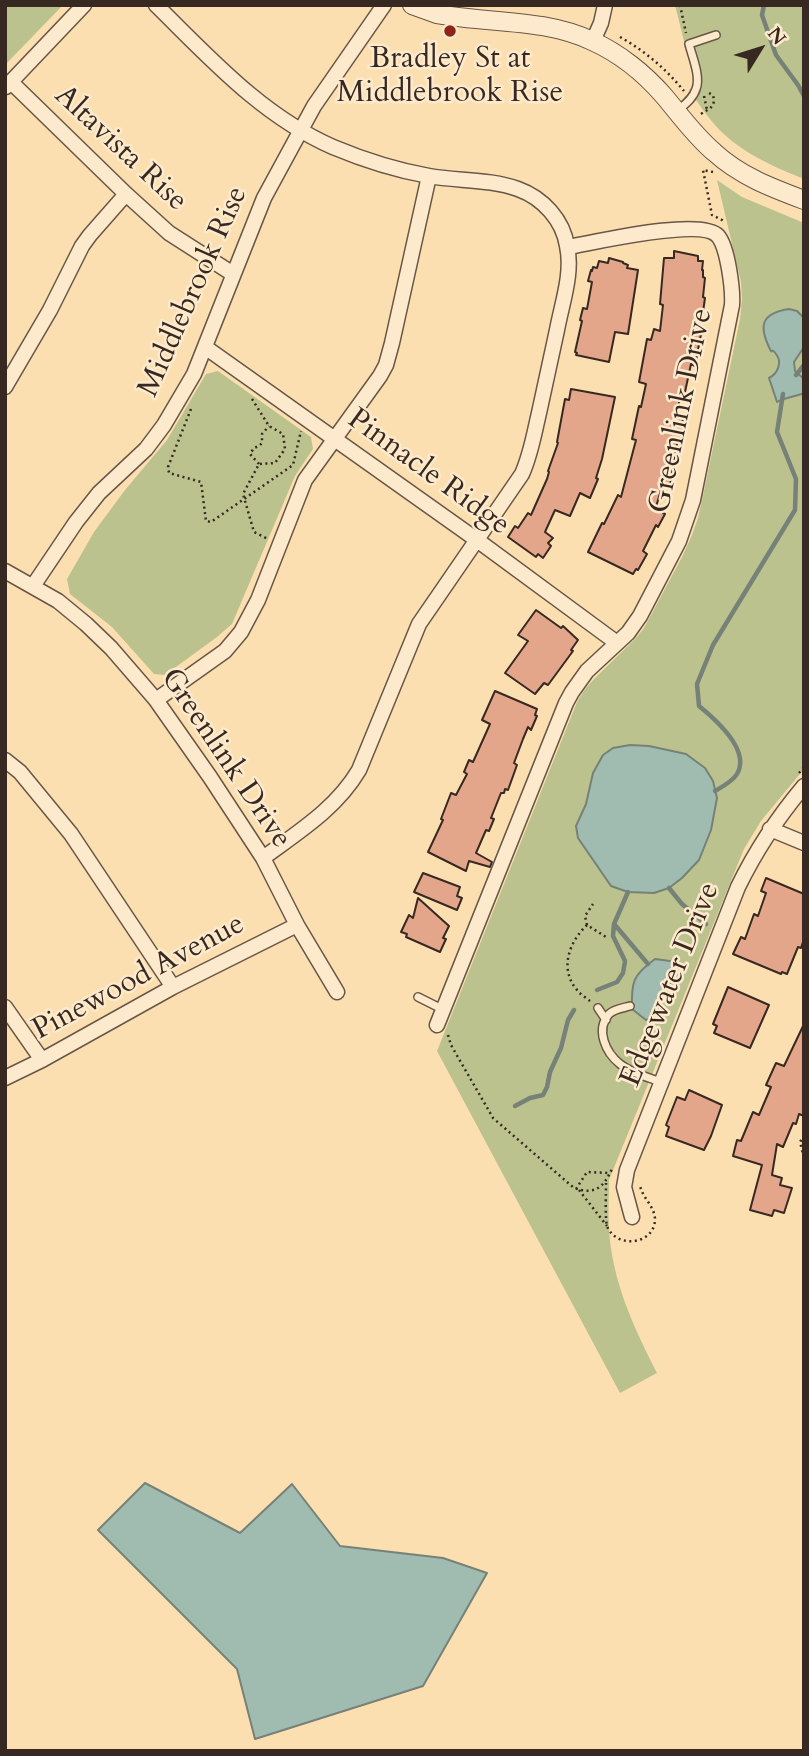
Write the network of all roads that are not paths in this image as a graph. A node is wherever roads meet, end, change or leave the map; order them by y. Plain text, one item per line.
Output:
1 (85, 5) edge
2 (156, 5) edge
3 (384, 5) edge
4 (412, 5) edge
5 (605, 5) edge
6 (716, 35) dead end
7 (593, 41) junction
8 (8, 85) edge
9 (676, 111) junction
10 (300, 130) junction
11 (429, 176) junction
12 (126, 194) junction
13 (801, 199) edge
14 (568, 247) junction
15 (233, 274) junction
16 (205, 347) junction
17 (5, 387) edge
18 (335, 438) junction
19 (477, 540) junction
20 (5, 570) edge
21 (33, 586) junction
22 (617, 643) junction
23 (156, 699) junction
24 (5, 760) edge
25 (800, 780) edge
26 (770, 829) junction
27 (804, 843) edge
28 (263, 859) junction
29 (297, 925) junction
30 (173, 987) junction
31 (337, 992) dead end
32 (418, 997) dead end
33 (630, 1006) dead end
34 (5, 1007) edge
35 (598, 1008) road end
36 (444, 1010) junction
37 (606, 1020) junction
38 (443, 1027) road end
39 (42, 1060) junction
40 (5, 1078) edge
41 (661, 1082) junction
42 (632, 1217) dead end

1 - 8 street
2 - 10 street
3 - 10 street, Middlebrook Rise
4 - 7 street
5 - 7 street
6 - 9 lane
7 - 9 street
8 - 12 street, Altavista Rise
9 - 13 street
10 - 11 street
10 - 15 street, Middlebrook Rise
11 - 14 street
11 - 18 street
12 - 15 street, Altavista Rise
12 - 17 street
14 - 19 street
14 - 22 street, Greenlink Drive
15 - 16 street, Middlebrook Rise
16 - 18 street, Pinnacle Ridge
16 - 21 street, Middlebrook Rise
18 - 19 street, Pinnacle Ridge
18 - 23 street
19 - 22 street, Pinnacle Ridge
19 - 28 street
20 - 21 street, Greenlink Drive
21 - 23 street, Greenlink Drive
22 - 36 street, Greenlink Drive
23 - 28 street, Greenlink Drive
24 - 30 street
25 - 26 street, Edgewater Drive
26 - 27 street
26 - 41 street, Edgewater Drive
28 - 29 street, Greenlink Drive
29 - 30 street, Pinewood Avenue
29 - 31 street, Greenlink Drive
30 - 39 street, Pinewood Avenue
32 - 36 lane
33 - 37 lane
34 - 39 street
35 - 37 lane
36 - 38 street, Greenlink Drive
37 - 41 lane
39 - 40 street, Pinewood Avenue
41 - 42 street, Edgewater Drive

